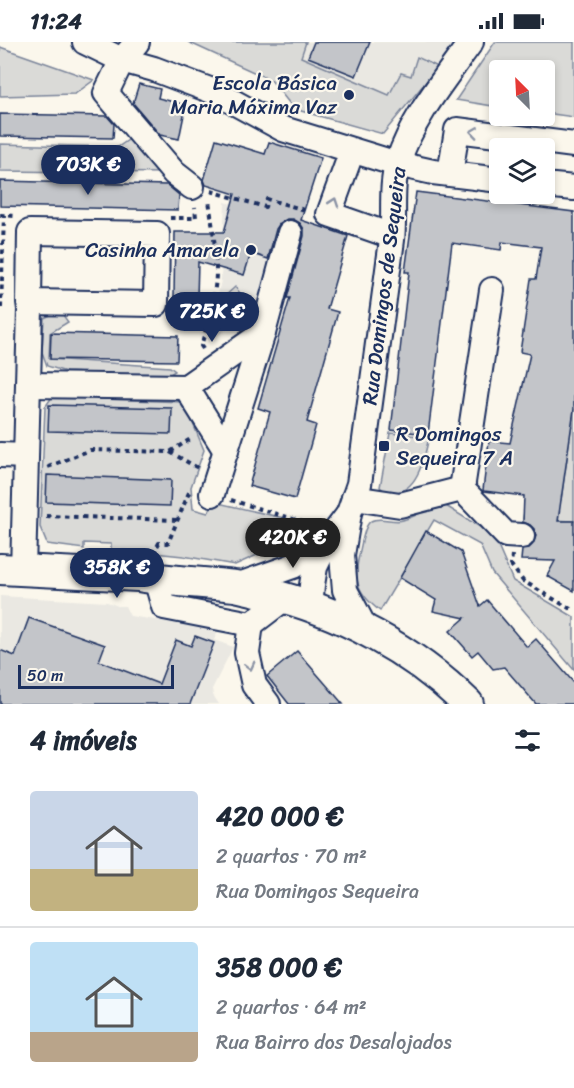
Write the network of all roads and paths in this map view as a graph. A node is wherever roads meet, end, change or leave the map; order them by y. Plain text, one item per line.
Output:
1 (85, 42) edge
2 (471, 42) edge
3 (130, 51) edge
4 (574, 145) edge
5 (352, 151) junction
6 (397, 164) junction
7 (450, 174) junction
8 (489, 179) edge
9 (555, 186) edge
10 (192, 187) dead end
11 (574, 188) edge
12 (329, 214) junction
13 (4, 215) dead end
14 (290, 233) dead end
15 (392, 236) junction
16 (2, 239) edge
17 (492, 290) dead end
18 (29, 302) junction
19 (1, 308) edge
20 (262, 333) junction
21 (216, 366) junction
22 (28, 385) junction
23 (186, 387) junction
24 (211, 427) junction
25 (170, 452) junction
26 (226, 452) junction
27 (0, 455) edge
28 (26, 466) junction
29 (198, 468) dead end
30 (462, 489) junction
31 (212, 494) dead end
32 (352, 506) junction
33 (251, 507) dead end
34 (25, 516) junction
35 (178, 520) dead end
36 (176, 526) dead end
37 (522, 536) dead end
38 (334, 549) junction
39 (154, 567) junction
40 (12, 570) edge
41 (523, 581) dead end
42 (236, 586) junction
43 (298, 602) junction
44 (574, 611) edge
45 (252, 624) junction
46 (366, 630) junction
47 (268, 704) edge
48 (468, 704) edge

1 - 3 street
2 - 6 street, Rua Domingos de Sequeira
3 - 5 street
3 - 10 street
4 -> 7 street
5 - 6 street
12 -> 5 street
6 - 7 street
6 - 15 street, Rua Domingos de Sequeira
7 - 8 street
9 - 11 street
12 - 15 street
12 - 21 path
13 - 16 path
14 - 20 street
15 - 32 street, Rua Domingos de Sequeira
16 - 19 path
17 - 30 street
18 - 18 street
18 - 22 street
20 - 21 street
20 - 26 street
21 - 23 street
22 - 23 street
22 - 28 street
23 - 24 street
24 - 25 path
24 - 26 street
25 - 28 path
25 - 29 path
26 - 31 street
27 - 28 street
28 - 34 street
30 - 32 street
30 - 37 street
32 - 38 street
33 - 38 path
34 - 35 path
34 - 40 street
36 - 39 path
38 - 42 street
38 - 43 street
38 - 46 street
39 - 40 main road
39 - 42 main road
39 - 45 street
41 - 44 path
42 - 43 main road
43 - 45 street
43 - 46 main road
45 -> 47 street
46 - 48 main road

